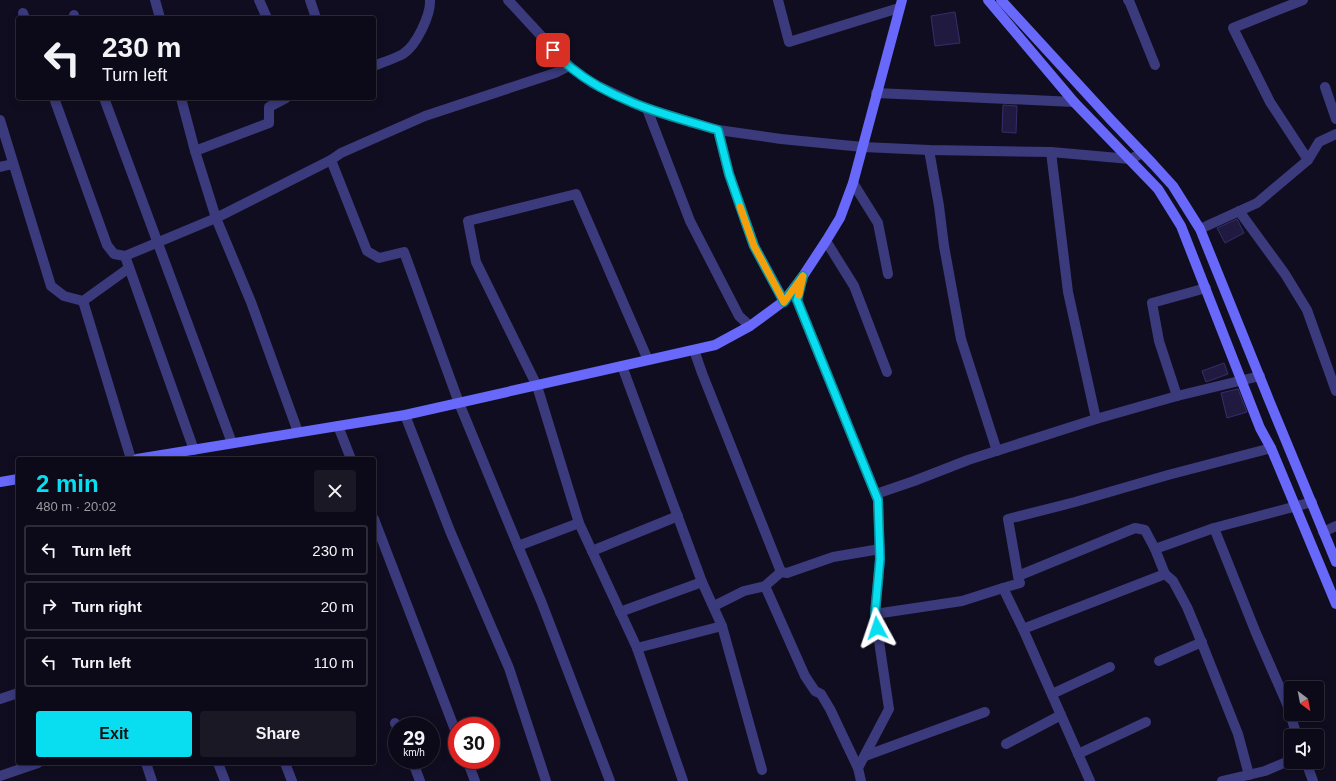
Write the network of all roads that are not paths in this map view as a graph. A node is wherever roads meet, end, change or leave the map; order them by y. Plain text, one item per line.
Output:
1 (155, 0) edge
2 (259, 0) edge
3 (310, 0) edge
4 (430, 0) edge
5 (508, 0) edge
6 (778, 0) edge
7 (1303, 0) edge
8 (996, 1) edge
9 (1132, 1) edge
10 (900, 4) edge
11 (159, 16) edge
12 (266, 16) edge
13 (315, 16) edge
14 (376, 65) edge
15 (1154, 65) dead end
16 (569, 66) junction
17 (1324, 87) dead end
18 (876, 93) junction
19 (55, 100) edge
20 (105, 100) edge
21 (182, 100) edge
22 (282, 100) edge
23 (1074, 102) junction
24 (647, 109) junction
25 (1336, 119) edge
26 (0, 120) edge
27 (718, 130) junction
28 (1336, 134) edge
29 (863, 147) junction
30 (929, 150) junction
31 (195, 151) junction
32 (1051, 152) junction
33 (1143, 153) junction
34 (1130, 159) junction
35 (330, 160) junction
36 (1308, 160) junction
37 (13, 164) junction
38 (0, 167) edge
39 (853, 183) junction
40 (1186, 206) junction
41 (1239, 211) junction
42 (1173, 213) junction
43 (216, 218) junction
44 (1200, 229) junction
45 (157, 242) junction
46 (826, 242) junction
47 (125, 256) junction
48 (129, 268) junction
49 (888, 274) dead end
50 (803, 276) junction
51 (1206, 288) junction
52 (84, 301) junction
53 (784, 302) junction
54 (750, 326) junction
55 (694, 350) junction
56 (648, 360) junction
57 (622, 366) junction
58 (887, 372) dead end
59 (1260, 376) junction
60 (1241, 381) junction
61 (537, 386) junction
62 (1336, 391) edge
63 (1178, 396) junction
64 (459, 403) junction
65 (404, 415) junction
66 (1096, 420) junction
67 (338, 426) junction
68 (298, 432) junction
69 (232, 443) junction
70 (1271, 448) junction
71 (194, 450) junction
72 (997, 451) junction
73 (173, 456) edge
74 (130, 457) edge
75 (161, 457) edge
76 (350, 457) edge
77 (16, 479) edge
78 (0, 482) edge
79 (876, 494) junction
80 (1312, 502) junction
81 (1295, 506) junction
82 (678, 516) junction
83 (579, 523) junction
84 (376, 525) edge
85 (1336, 526) edge
86 (1214, 528) junction
87 (1323, 532) junction
88 (518, 546) junction
89 (880, 549) junction
90 (1155, 549) junction
91 (592, 551) junction
92 (1336, 562) edge
93 (781, 572) junction
94 (1165, 574) junction
95 (1018, 576) junction
96 (702, 582) junction
97 (765, 586) junction
98 (1003, 588) junction
99 (1336, 604) edge
100 (714, 606) junction
101 (620, 612) junction
102 (875, 614) junction
103 (722, 626) junction
104 (1023, 629) junction
105 (1202, 642) junction
106 (637, 648) junction
107 (1159, 661) dead end
108 (1110, 667) dead end
109 (16, 694) edge
110 (1052, 694) junction
111 (0, 699) edge
112 (985, 712) dead end
113 (1061, 715) junction
114 (450, 717) edge
115 (1146, 722) dead end
116 (1295, 729) edge
117 (1006, 744) dead end
118 (1078, 754) junction
119 (865, 756) junction
120 (1284, 763) edge
121 (32, 765) edge
122 (147, 765) edge
123 (219, 765) edge
124 (286, 765) edge
125 (858, 768) junction
126 (415, 769) edge
127 (470, 769) edge
128 (1309, 769) edge
129 (762, 770) dead end
130 (1249, 775) junction
131 (0, 776) edge
132 (152, 781) edge
133 (225, 781) edge
134 (292, 781) edge
135 (420, 781) edge
136 (475, 781) edge
137 (546, 781) edge
138 (610, 781) edge
139 (683, 781) edge
140 (861, 781) edge
141 (1090, 781) edge
142 (1222, 781) edge
143 (1313, 781) edge

1 - 11 street
2 - 12 street
3 - 13 street
4 - 14 street
5 - 16 street
6 - 10 street
7 - 36 street
8 - 23 main road
8 - 33 main road
9 - 15 street
10 - 18 main road
16 - 24 street
16 - 35 street
17 - 25 street
18 - 23 street
18 - 29 main road
19 - 47 street
20 - 45 street
21 - 31 street
22 - 31 street
23 - 34 main road
24 - 27 street
24 - 54 street
26 - 37 street
27 - 29 street
27 - 53 street
28 - 36 street
29 - 30 street
29 - 39 main road
30 - 32 street
30 - 72 street
31 - 43 street
32 - 34 street
32 - 66 street
33 - 34 street
33 - 40 main road
34 - 42 main road
35 - 43 street
35 - 64 street
36 - 41 street
37 - 38 street
37 - 52 street
39 - 46 main road
39 - 49 street
40 - 42 main road
40 - 44 main road
41 - 44 street
41 - 62 street
42 - 51 main road
43 - 45 street
43 - 68 street
44 - 59 main road
45 - 47 street
45 - 69 street
46 - 50 main road
46 - 58 street
47 - 48 street
48 - 52 street
48 - 71 street
50 - 53 main road
50 - 79 street
51 - 60 main road
51 - 63 street
52 - 74 street
53 - 54 main road
54 - 55 main road
55 - 56 main road
55 - 93 street
56 - 57 main road
56 - 61 street
57 - 61 main road
57 - 82 street
59 - 60 street
59 - 80 main road
60 - 63 street
60 - 70 main road
61 - 64 main road
61 - 83 street
63 - 66 street
64 - 65 main road
64 - 88 street
65 - 67 main road
65 - 137 street
66 - 72 street
67 - 68 main road
67 - 76 street
68 - 69 main road
69 - 71 main road
70 - 81 main road
70 - 95 street
71 - 73 main road
72 - 79 street
73 - 75 main road
77 - 78 main road
79 - 89 street
80 - 81 street
80 - 87 main road
81 - 86 street
81 - 99 main road
82 - 91 street
82 - 96 street
83 - 88 street
83 - 91 street
84 - 114 street
85 - 87 street
86 - 90 street
86 - 116 street
87 - 92 main road
88 - 138 street
89 - 93 street
89 - 102 street
90 - 94 street
90 - 95 street
91 - 101 street
93 - 97 street
94 - 104 street
94 - 105 street
95 - 98 street
96 - 100 street
96 - 101 street
97 - 100 street
97 - 125 street
98 - 102 street
98 - 104 street
100 - 103 street
101 - 106 street
102 - 119 street
103 - 106 street
103 - 129 street
104 - 110 street
105 - 107 street
105 - 130 street
106 - 139 street
108 - 110 street
109 - 111 street
110 - 113 street
112 - 119 street
113 - 117 street
113 - 118 street
115 - 118 street
118 - 141 street
119 - 125 street
120 - 130 street
121 - 131 street
122 - 132 street
123 - 133 street
124 - 134 street
125 - 140 street
126 - 135 street
127 - 136 street
128 - 143 street
130 - 142 street

